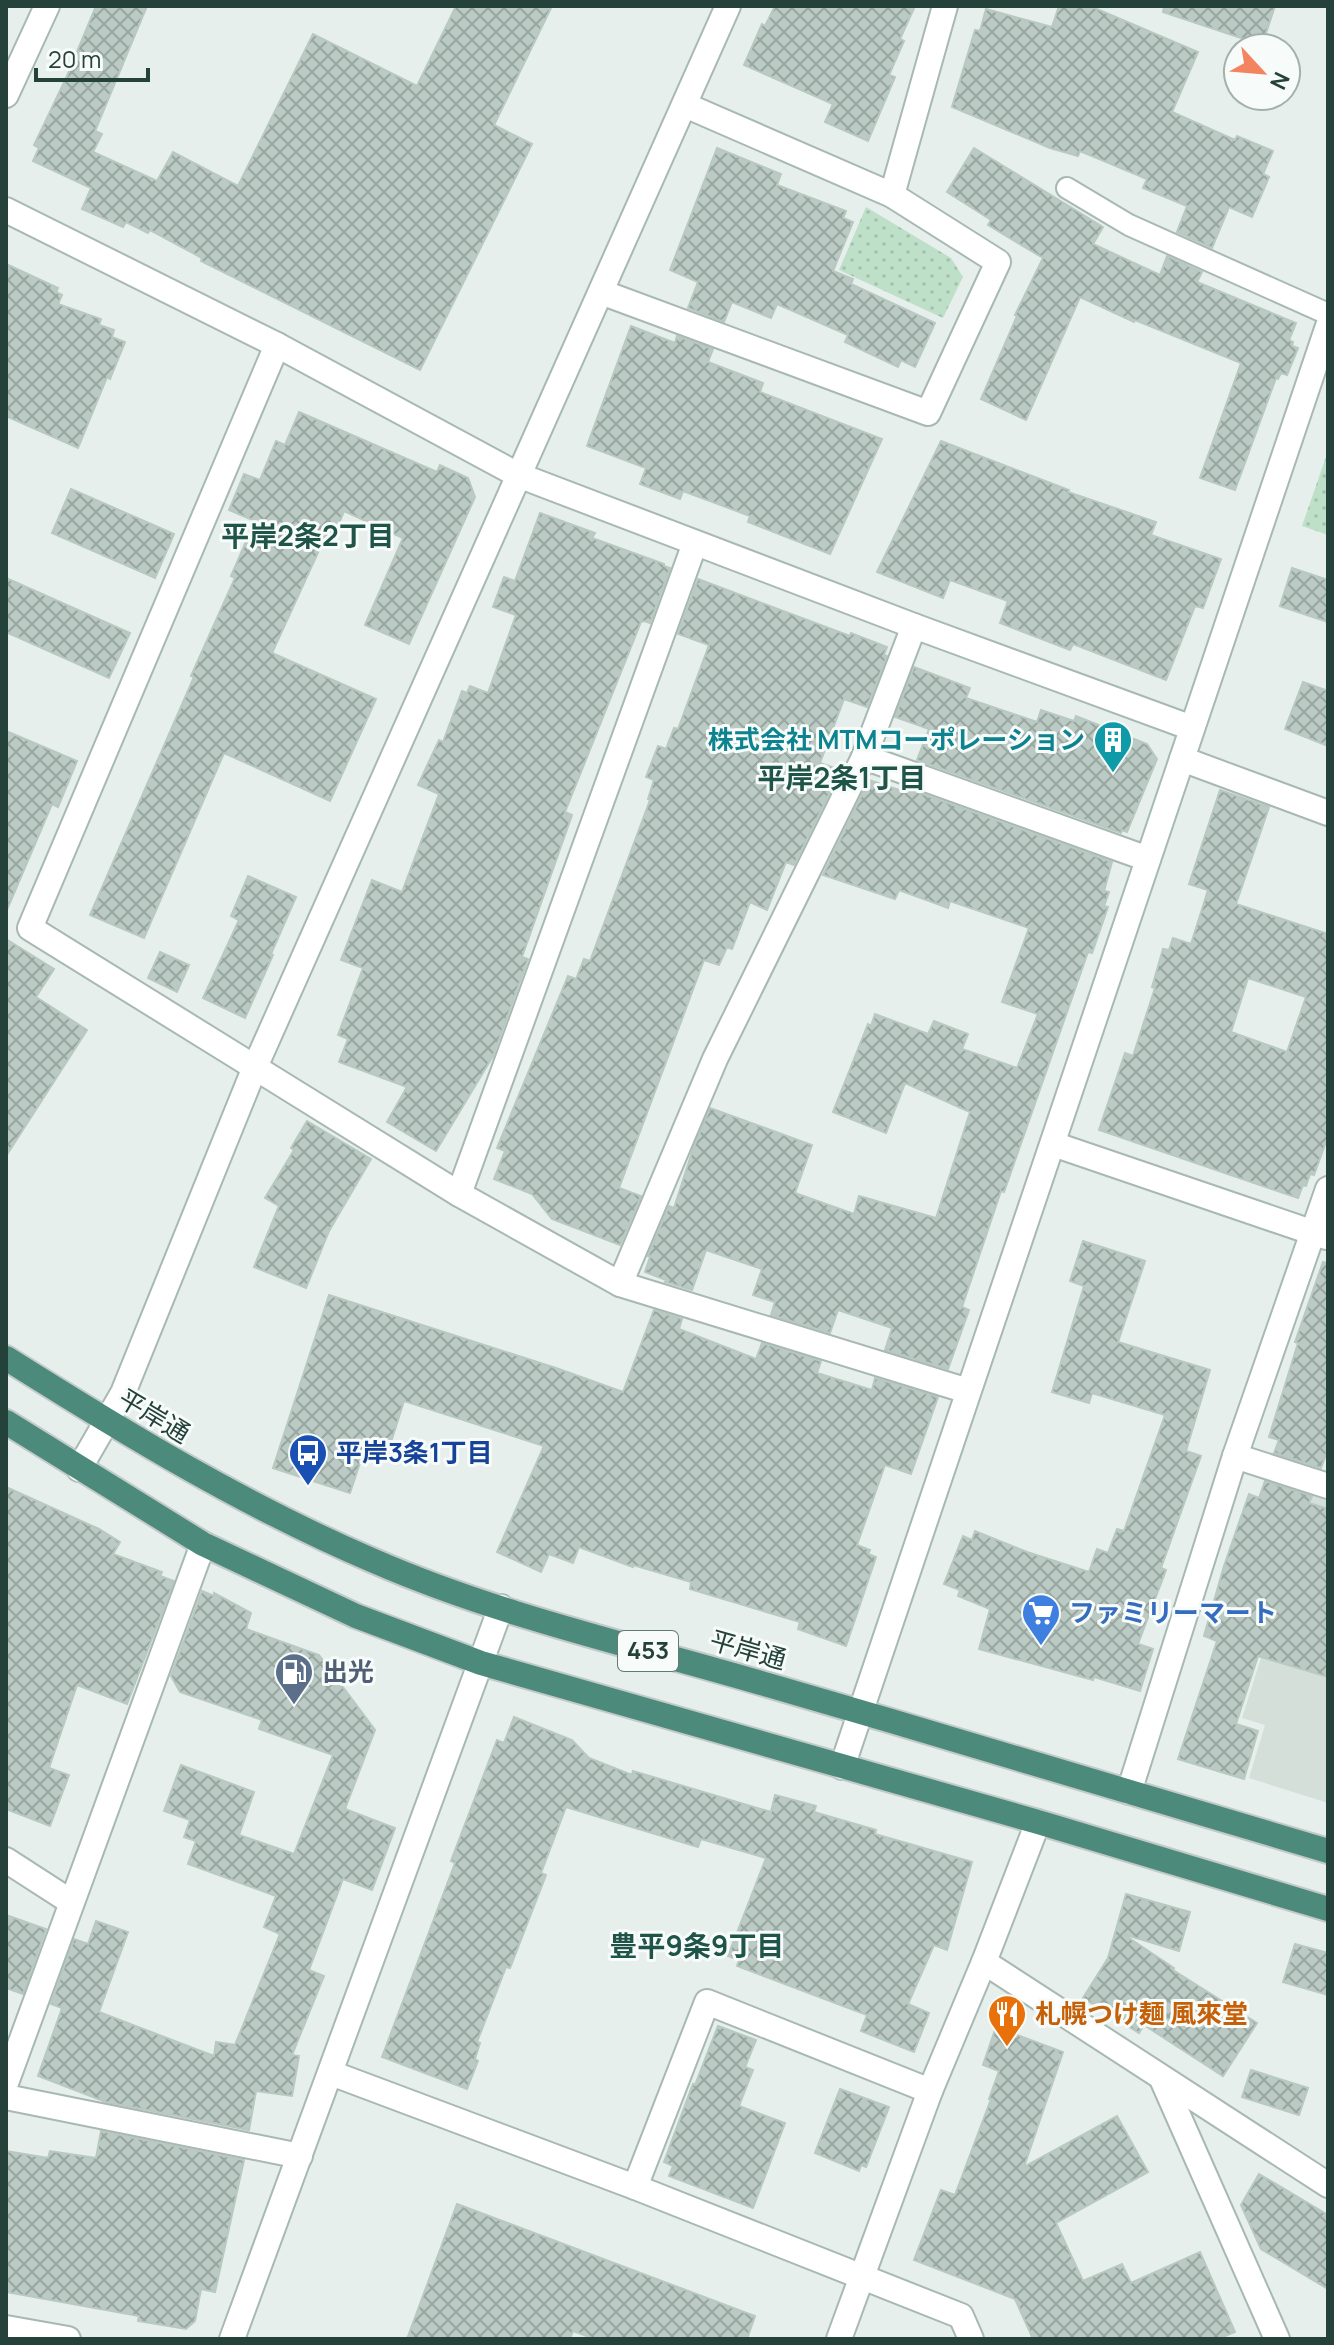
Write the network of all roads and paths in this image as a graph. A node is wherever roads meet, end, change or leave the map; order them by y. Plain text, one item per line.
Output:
1 (47, 6) edge
2 (728, 6) edge
3 (945, 6) edge
4 (6, 95) edge
5 (685, 105) junction
6 (1067, 188) dead end
7 (892, 195) junction
8 (6, 210) edge
9 (601, 292) junction
10 (1328, 314) edge
11 (1328, 326) edge
12 (277, 345) junction
13 (518, 475) junction
14 (695, 543) junction
15 (914, 626) junction
16 (1192, 728) junction
17 (864, 757) junction
18 (1182, 759) junction
19 (1328, 813) edge
20 (1148, 859) junction
21 (255, 1067) junction
22 (1053, 1144) junction
23 (1328, 1189) edge
24 (459, 1194) junction
25 (1320, 1235) edge
26 (620, 1284) junction
27 (6, 1358) edge
28 (968, 1391) junction
29 (108, 1421) junction
30 (6, 1422) edge
31 (1235, 1456) junction
32 (79, 1469) junction
33 (1328, 1486) edge
34 (203, 1544) junction
35 (501, 1607) junction
36 (481, 1663) junction
37 (861, 1712) junction
38 (842, 1767) junction
39 (1129, 1792) junction
40 (1038, 1822) junction
41 (1328, 1851) edge
42 (6, 1860) edge
43 (71, 1902) junction
44 (1328, 1909) edge
45 (984, 1962) junction
46 (331, 2073) junction
47 (1162, 2079) junction
48 (6, 2083) edge
49 (930, 2091) junction
50 (6, 2097) edge
51 (300, 2156) junction
52 (1328, 2185) edge
53 (635, 2187) junction
54 (862, 2276) junction
55 (6, 2328) edge
56 (68, 2339) edge
57 (232, 2339) edge
58 (839, 2339) edge
59 (971, 2339) edge
60 (1277, 2339) edge

1 - 4 street
2 - 5 street
3 - 7 street
5 - 7 street
5 - 9 street
6 - 10 lane
7 - 9 street
8 - 12 street
9 - 13 street
11 - 16 street
12 - 13 street
12 - 21 street
13 - 14 street
13 - 21 street
14 - 15 street
14 - 24 street
15 - 16 street
15 - 17 street
16 - 18 street
17 - 20 street
17 - 26 street
18 - 19 street
18 - 20 street
20 - 22 street
21 - 24 street
21 - 29 street
22 - 25 street
22 - 28 street
23 - 25 street
24 - 26 street
25 - 31 street
26 - 28 street
27 - 29 highway, 平岸通 / 453
28 - 37 street
29 - 32 street
29 - 35 highway, 平岸通 / 453
30 - 32 highway, 453
31 - 33 street
31 - 39 street
32 - 34 highway, 453
34 - 36 highway, 453
34 - 43 street
35 - 36 street
35 - 37 highway, 平岸通 / 453
36 - 38 highway, 453
36 - 46 street
37 - 38 street
37 - 39 highway, 平岸通 / 453
38 - 40 highway, 453
39 - 41 highway, 平岸通 / 453
40 - 44 highway, 453
40 - 45 street
42 - 43 street
43 - 48 street
45 - 47 street
45 - 49 street
46 - 51 street
46 - 53 street
47 - 52 street
47 - 60 street
49 - 53 street
49 - 54 street
50 - 51 street
51 - 57 street
53 - 54 street
54 - 58 street
54 - 59 street
55 - 56 street

